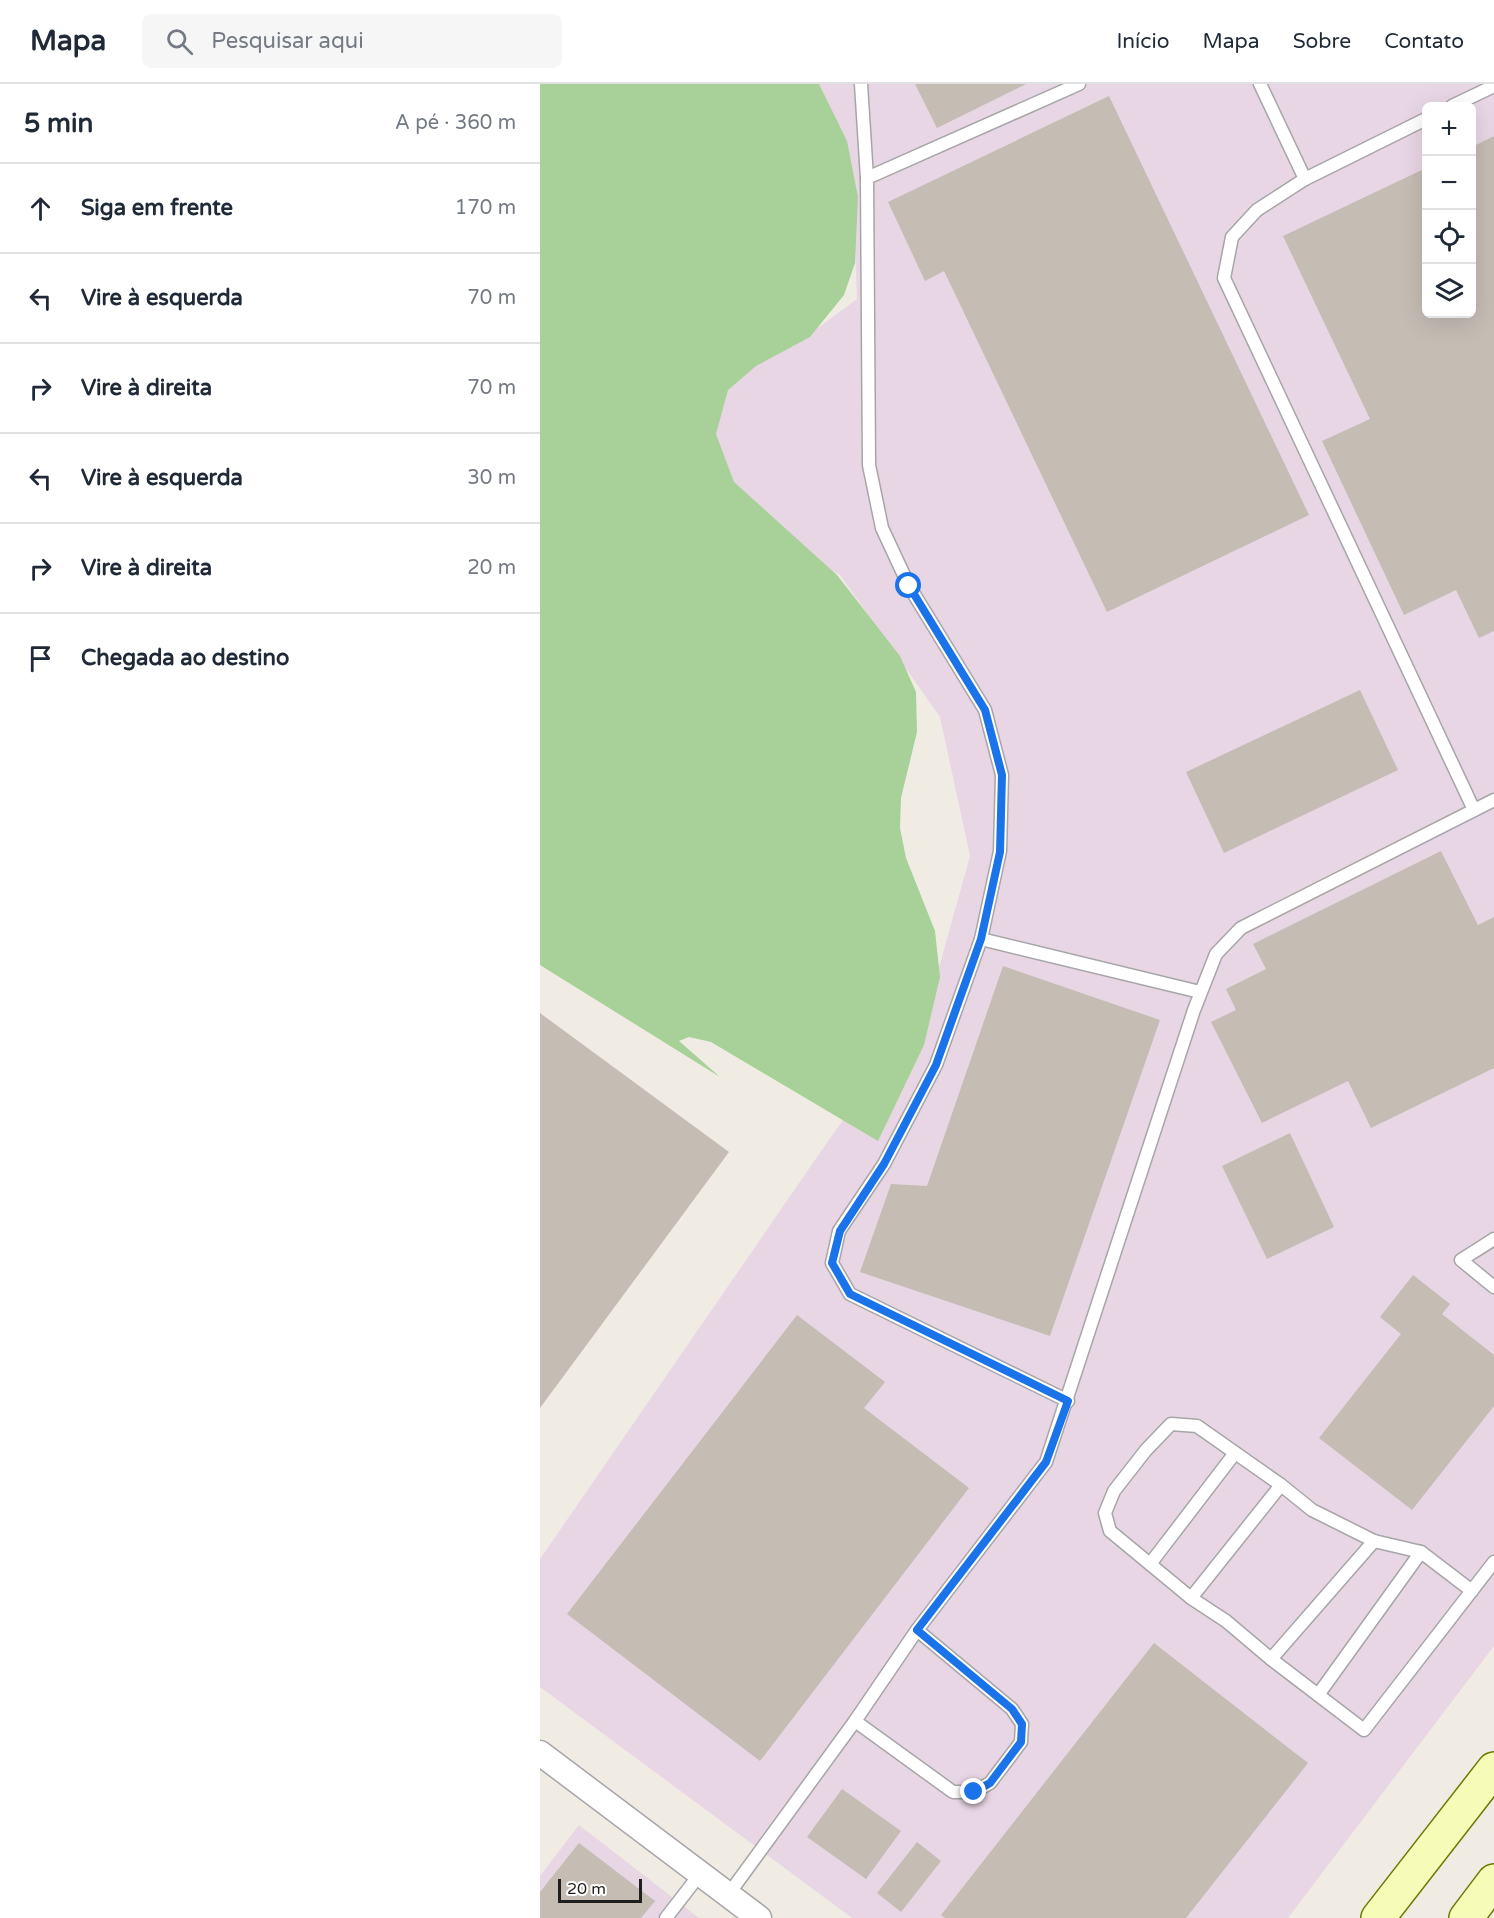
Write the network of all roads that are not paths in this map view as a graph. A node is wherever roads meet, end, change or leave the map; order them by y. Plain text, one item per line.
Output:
1 (861, 84) edge
2 (1078, 84) edge
3 (1260, 84) edge
4 (1494, 86) edge
5 (1460, 102) edge
6 (1422, 121) edge
7 (867, 178) junction
8 (1305, 179) junction
9 (1494, 800) edge
10 (1474, 810) junction
11 (981, 939) junction
12 (1200, 992) junction
13 (1494, 1239) edge
14 (1494, 1287) edge
15 (1068, 1401) junction
16 (1235, 1453) junction
17 (1281, 1485) junction
18 (1374, 1541) junction
19 (1421, 1552) junction
20 (1494, 1562) edge
21 (1150, 1564) junction
22 (1472, 1591) junction
23 (1191, 1598) junction
24 (917, 1630) junction
25 (1271, 1659) junction
26 (1318, 1695) junction
27 (855, 1721) junction
28 (540, 1753) edge
29 (1494, 1769) edge
30 (700, 1874) junction
31 (1494, 1881) edge
32 (728, 1895) junction
33 (666, 1918) edge
34 (759, 1918) edge
35 (1378, 1918) edge
36 (1466, 1918) edge

1 - 7 lane
2 - 7 lane
3 - 8 lane
4 - 5 lane
6 - 8 lane
7 - 11 lane
8 - 10 lane
9 - 10 lane
10 - 12 lane
11 - 12 lane
11 - 15 lane
12 - 15 lane
13 - 14 lane
15 - 24 lane
16 - 17 lane
16 - 21 lane
16 - 21 lane
17 - 18 lane
17 - 23 lane
18 - 19 lane
18 - 25 lane
19 - 22 lane
19 - 26 lane
20 - 22 lane
21 - 23 lane
22 - 26 lane
23 - 25 lane
24 - 27 lane
24 - 27 lane
25 - 26 lane
27 - 32 lane
28 - 30 street
29 - 35 main road
30 - 32 street
30 - 33 lane
31 - 36 main road
32 - 34 street

